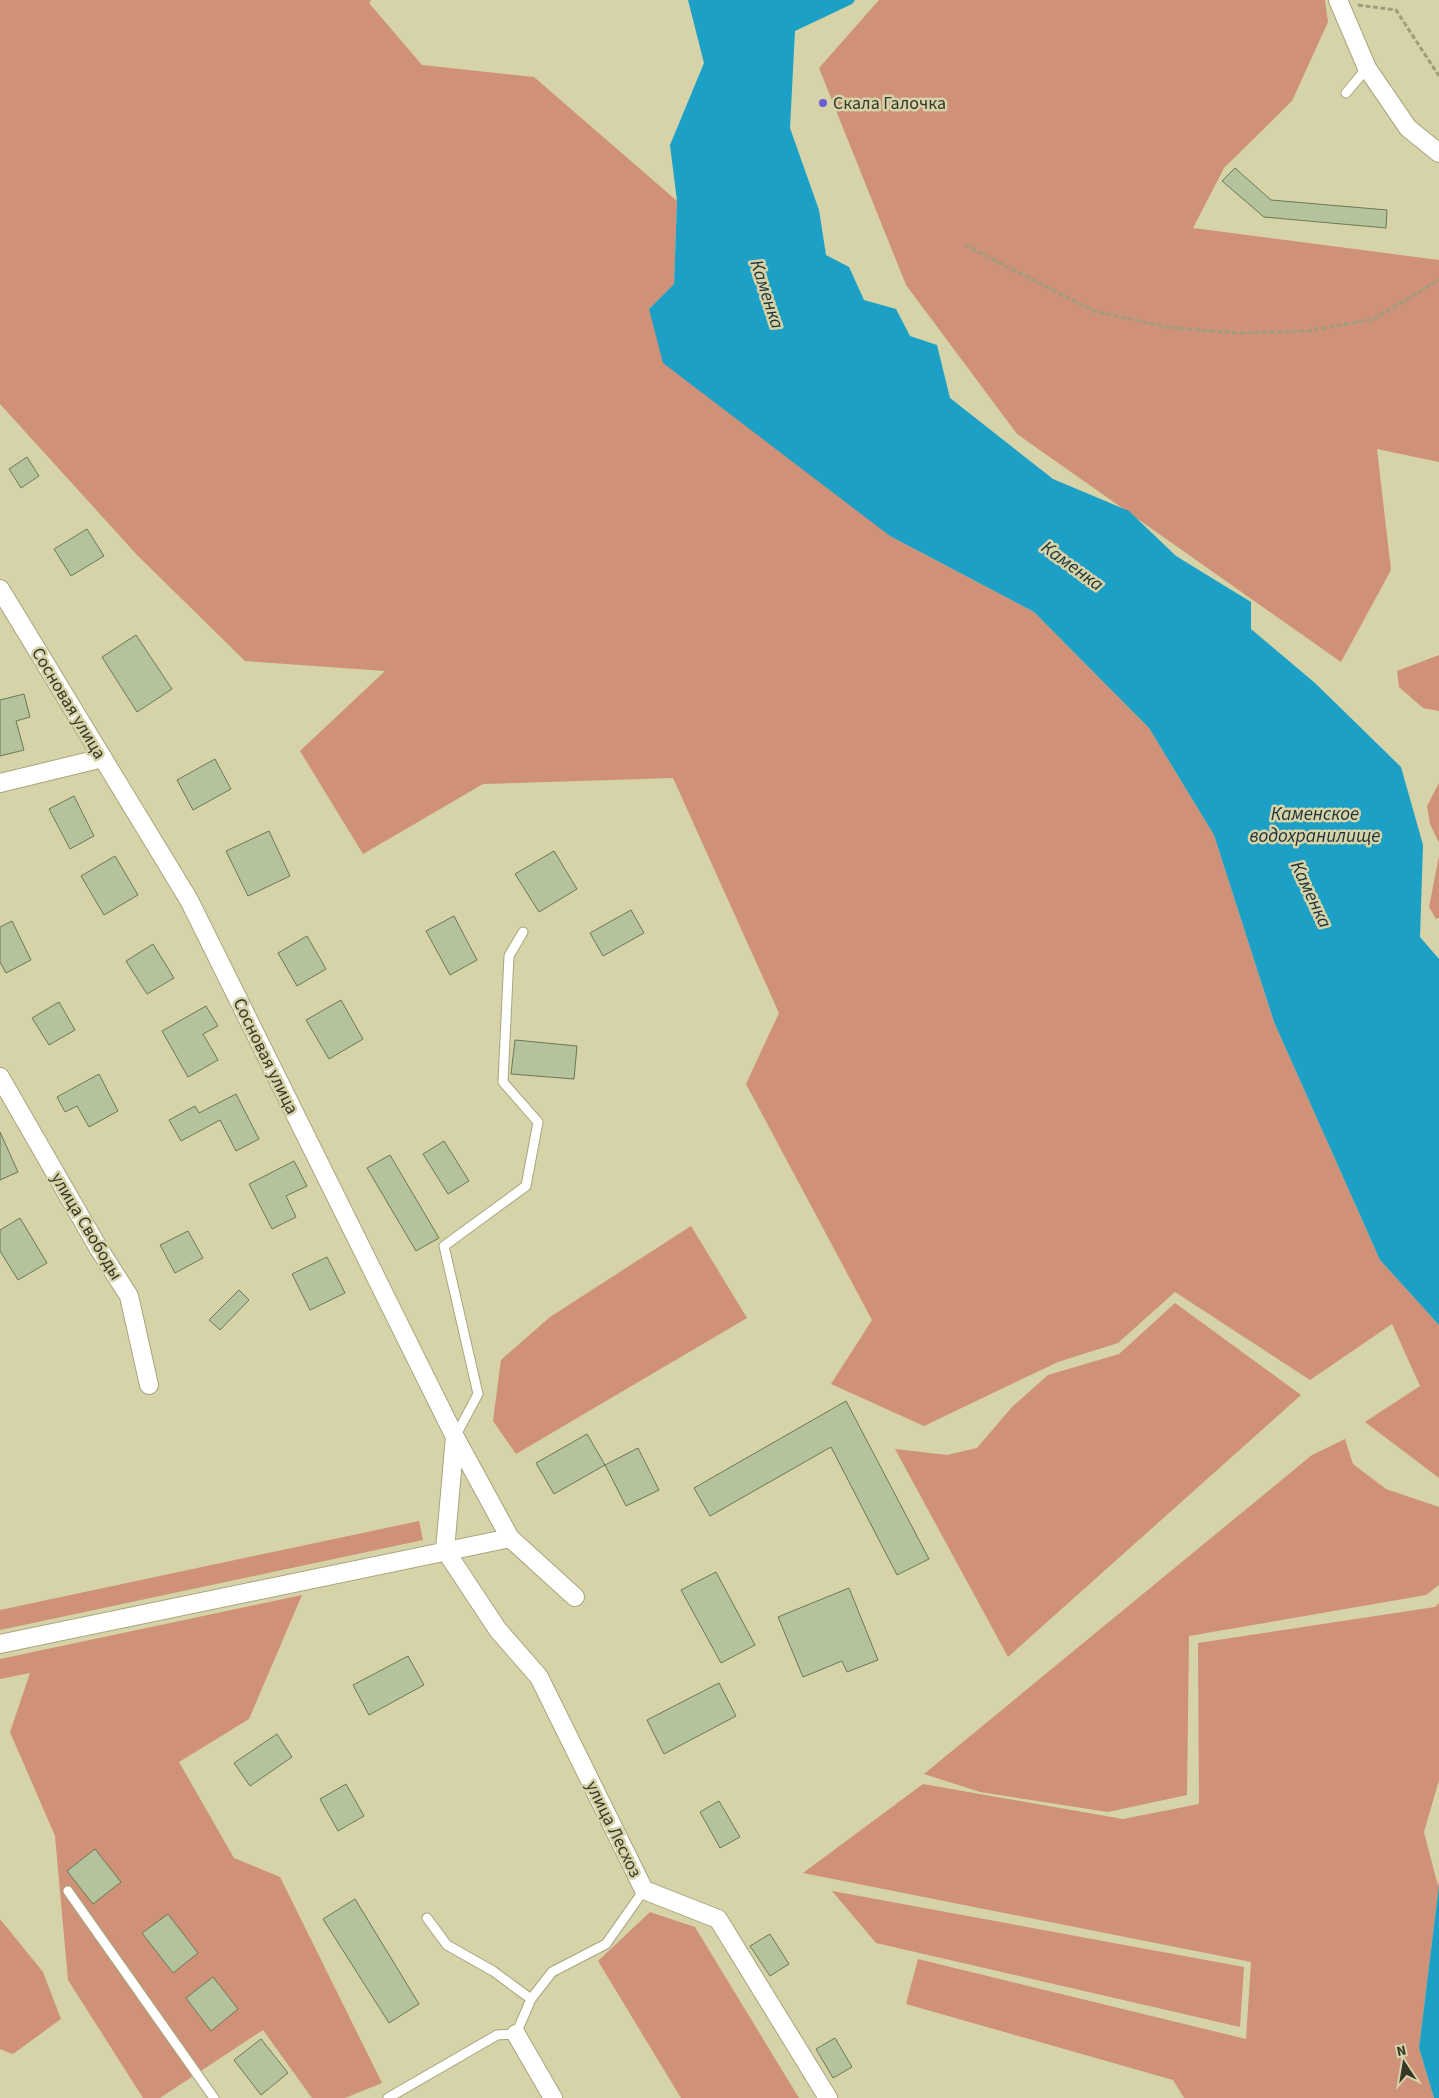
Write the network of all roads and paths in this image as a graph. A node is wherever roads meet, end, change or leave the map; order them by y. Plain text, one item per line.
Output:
1 (1338, 1) edge
2 (1367, 68) junction
3 (1439, 76) edge
4 (1346, 93) dead end
5 (1439, 153) edge
6 (965, 245) dead end
7 (1439, 280) edge
8 (0, 589) edge
9 (103, 758) junction
10 (0, 783) edge
11 (523, 932) dead end
12 (0, 1077) edge
13 (149, 1385) dead end
14 (455, 1437) junction
15 (510, 1538) junction
16 (445, 1550) junction
17 (575, 1597) dead end
18 (0, 1644) edge
19 (644, 1890) junction
20 (68, 1891) dead end
21 (427, 1918) dead end
22 (531, 1999) junction
23 (516, 2034) junction
24 (214, 2098) edge
25 (388, 2098) edge
26 (553, 2098) edge
27 (828, 2098) edge

1 - 2 street
1 - 3 path
2 - 4 lane
2 - 5 street
6 - 7 path
8 - 9 street, Сосновая улица
9 - 10 street
9 - 14 street, Сосновая улица
11 - 14 lane
12 - 13 street, улица Свободы
14 - 15 street, Сосновая улица
14 - 16 street
15 - 16 street
15 - 17 street, Сосновая улица
16 - 18 street
16 - 19 street, улица Лесхоз
19 - 22 lane
19 - 27 street, улица Лесхоз
20 - 24 lane
21 - 22 lane
22 - 23 lane
23 - 25 lane
23 - 26 street

